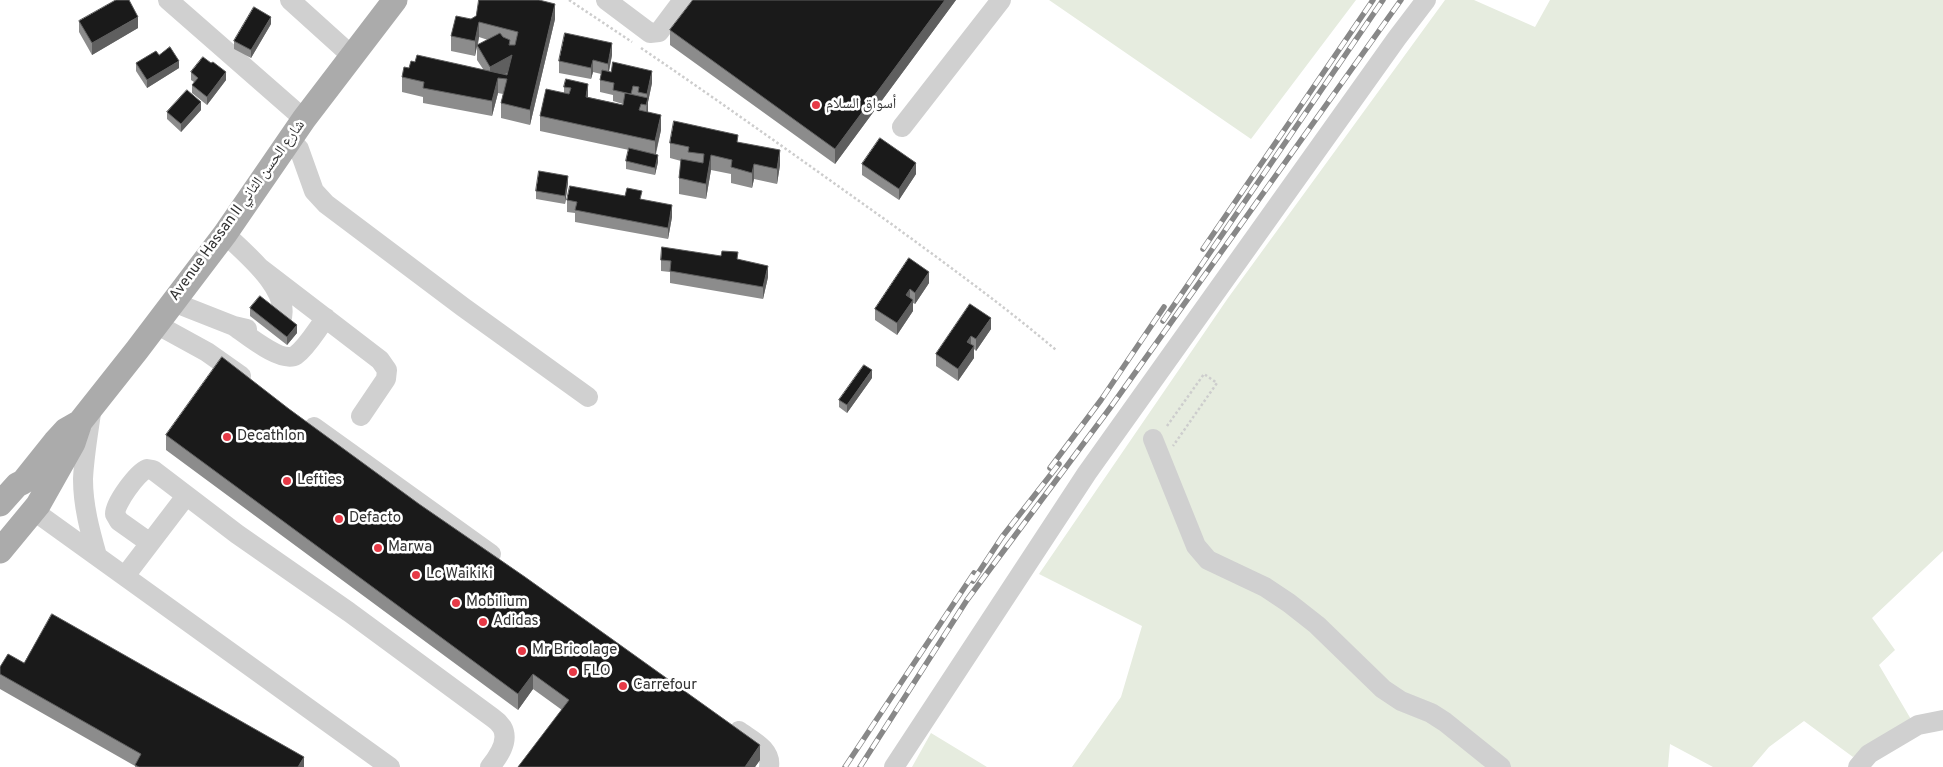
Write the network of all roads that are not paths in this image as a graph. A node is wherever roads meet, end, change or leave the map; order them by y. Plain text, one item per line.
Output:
1 (168, 0) edge
2 (290, 0) edge
3 (395, 0) edge
4 (606, 0) edge
5 (683, 0) edge
6 (1001, 0) edge
7 (1426, 0) edge
8 (352, 56) junction
9 (902, 128) dead end
10 (297, 129) junction
11 (225, 234) junction
12 (260, 268) junction
13 (173, 302) junction
14 (326, 318) junction
15 (156, 324) junction
16 (234, 326) junction
17 (254, 385) edge
18 (588, 397) dead end
19 (294, 414) edge
20 (86, 415) junction
21 (361, 416) dead end
22 (1160, 432) road end
23 (23, 482) junction
24 (186, 496) junction
25 (0, 504) edge
26 (37, 505) junction
27 (150, 543) junction
28 (1, 550) edge
29 (97, 556) junction
30 (504, 564) edge
31 (125, 576) junction
32 (722, 720) edge
33 (1943, 720) edge
34 (390, 767) edge
35 (490, 767) edge
36 (768, 767) edge
37 (894, 767) edge
38 (1502, 767) edge
39 (1858, 767) edge

1 - 10 street
2 - 8 street
3 - 8 main road, Avenue Hassan II شارع الحسن الثاني
4 - 5 street
6 - 9 street
7 - 37 street
8 - 10 main road, Avenue Hassan II شارع الحسن الثاني
10 - 11 main road, Avenue Hassan II شارع الحسن الثاني
10 - 18 street
11 - 12 street
11 - 13 main road, Avenue Hassan II شارع الحسن الثاني
12 - 14 street
12 - 16 street
13 - 15 main road, Avenue Hassan II شارع الحسن الثاني
13 - 16 street
14 - 16 street
14 - 21 street
15 - 17 street
15 - 20 main road, Avenue Hassan II شارع الحسن الثاني
19 - 30 street
20 - 23 main road, Avenue Hassan II شارع الحسن الثاني
20 - 26 main road, Avenue Hassan II شارع الحسن الثاني
20 - 29 street
22 - 38 street
23 - 25 main road, Avenue Hassan II شارع الحسن الثاني
23 - 26 main road
24 - 27 street
24 - 27 street
24 - 35 street
26 - 28 main road, Avenue Hassan II شارع الحسن الثاني
26 - 29 street
27 - 31 street
29 - 31 street
31 - 34 street
32 - 36 street
33 - 39 street

